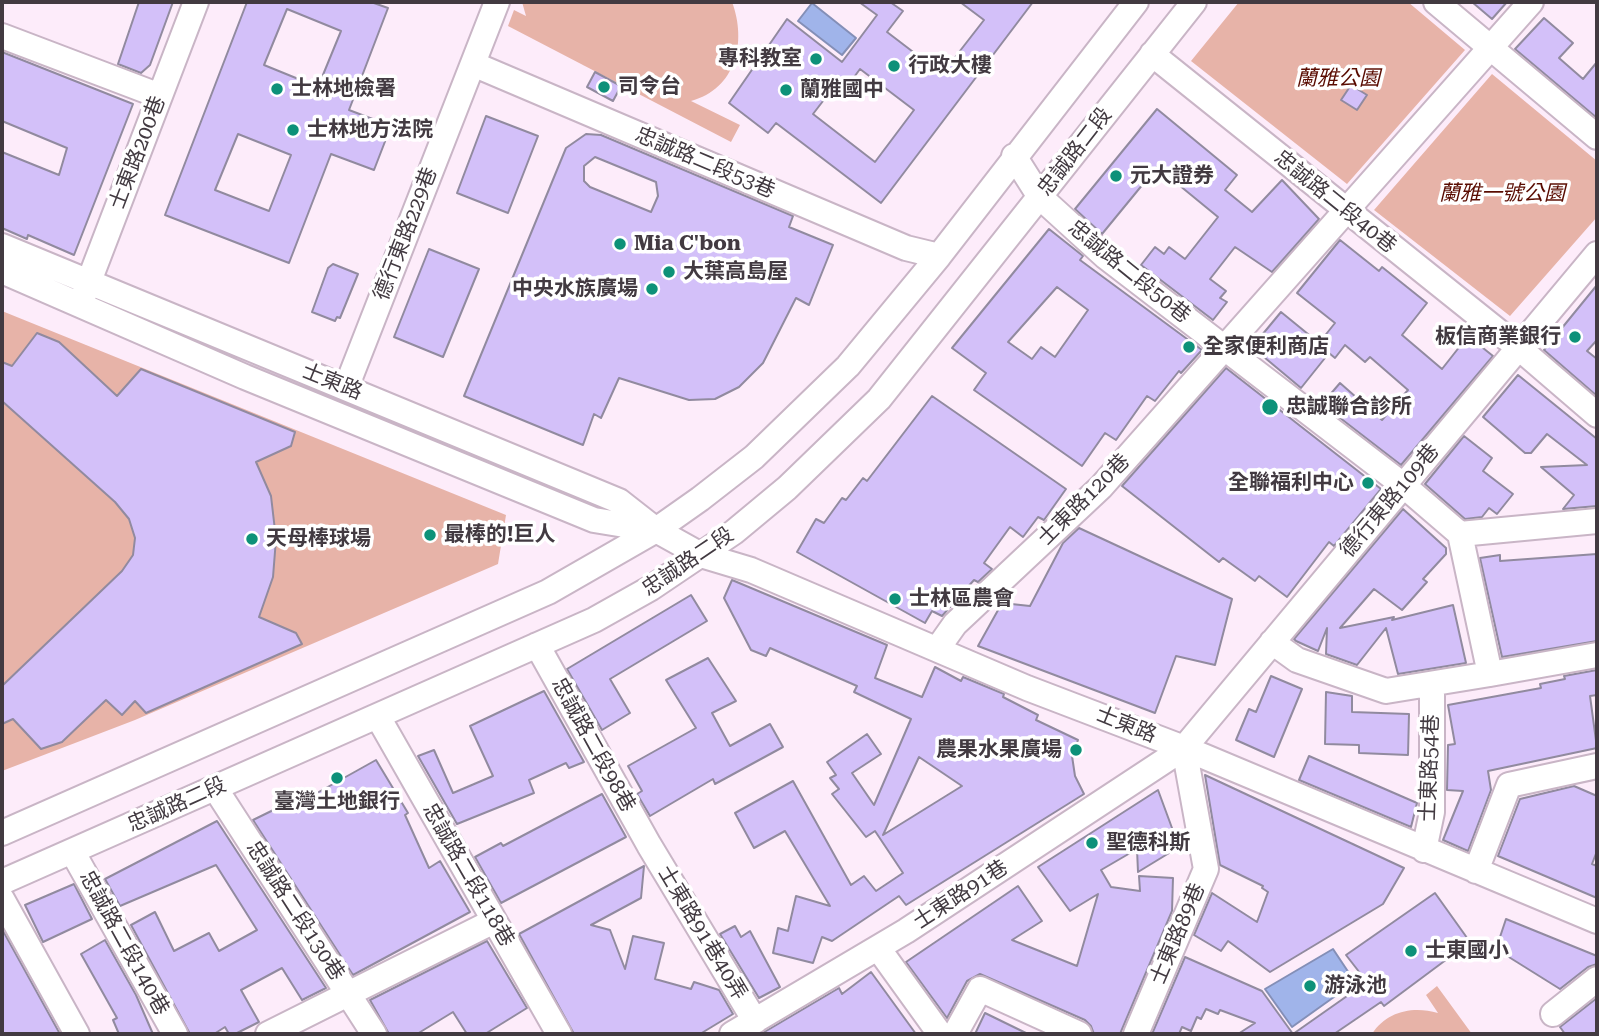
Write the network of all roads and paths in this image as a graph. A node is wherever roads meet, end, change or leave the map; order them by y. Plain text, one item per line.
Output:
1 (196, 2) edge
2 (497, 2) edge
3 (1136, 2) edge
4 (1194, 2) edge
5 (1436, 2) edge
6 (1531, 2) edge
7 (2, 36) edge
8 (1492, 48) junction
9 (1152, 54) junction
10 (473, 64) junction
11 (160, 96) junction
12 (1597, 138) edge
13 (1014, 156) junction
14 (1040, 197) junction
15 (1346, 212) junction
16 (2, 246) edge
17 (1597, 254) edge
18 (939, 256) junction
19 (2, 271) edge
20 (85, 293) junction
21 (1226, 348) junction
22 (1519, 348) junction
23 (346, 388) junction
24 (1597, 415) edge
25 (1403, 485) junction
26 (1597, 521) edge
27 (656, 530) junction
28 (1460, 534) junction
29 (701, 555) junction
30 (1272, 642) junction
31 (537, 645) junction
32 (938, 648) junction
33 (1597, 655) edge
34 (1490, 674) junction
35 (1432, 686) junction
36 (378, 717) junction
37 (1184, 748) junction
38 (1597, 766) edge
39 (215, 788) junction
40 (2, 833) edge
41 (649, 845) joint
42 (1424, 850) junction
43 (72, 851) junction
44 (1476, 871) junction
45 (2, 882) edge
46 (2, 899) edge
47 (494, 921) junction
48 (1597, 921) edge
49 (878, 948) junction
50 (1597, 979) edge
51 (349, 995) junction
52 (1553, 1014) dead end
53 (755, 1021) junction
54 (77, 1034) edge
55 (175, 1034) edge
56 (268, 1034) edge
57 (374, 1034) edge
58 (559, 1034) edge
59 (732, 1034) edge
60 (940, 1034) edge
61 (955, 1034) edge
62 (1079, 1034) edge
63 (1136, 1034) edge

1 - 11 street, 士東路200巷
2 - 10 street, 德行東路229巷
3 - 13 street
4 - 9 street, 忠誠路二段
5 - 8 street
6 - 8 street
7 - 11 street
8 - 12 street
8 - 15 street
9 - 14 street, 忠誠路二段
9 - 15 street, 忠誠路二段40巷
10 - 18 street, 忠誠路二段53巷
10 - 23 street, 德行東路229巷
11 - 20 street, 士東路200巷
13 - 14 street, 忠誠路二段50巷
13 - 18 street
14 - 21 street, 忠誠路二段50巷
14 - 29 street, 忠誠路二段
15 - 21 street, 士東路120巷
15 - 22 street, 忠誠路二段40巷
16 - 20 street, 士東路
17 - 22 street, 德行東路109巷
18 - 27 street
19 - 20 street, 士東路
20 - 23 street, 士東路
20 - 27 street, 士東路
21 - 25 street, 忠誠路二段50巷
21 - 32 street, 士東路120巷
22 - 24 street
22 - 25 street, 德行東路109巷
23 - 27 street, 士東路
25 - 28 street, 忠誠路二段50巷
25 - 30 street, 德行東路109巷
26 - 28 street
27 - 29 street, 士東路
27 - 40 street
28 - 34 street
29 - 31 street, 忠誠路二段
29 - 32 street, 士東路
30 - 35 street, 士東路54巷
30 - 37 street, 德行東路109巷
31 - 36 street, 忠誠路二段
31 - 41 street, 忠誠路二段98巷
32 - 37 street, 士東路
33 - 34 street, 士東路54巷
34 - 35 street, 士東路54巷
35 - 42 street, 士東路54巷
36 - 39 street, 忠誠路二段
36 - 47 street, 忠誠路二段118巷
37 - 42 street, 士東路
37 - 49 street, 士東路91巷
37 - 63 street, 士東路89巷
38 - 44 street
39 - 43 street, 忠誠路二段
39 - 51 street, 忠誠路二段130巷
41 - 53 street, 士東路91巷40弄
42 - 44 street, 士東路
43 - 45 street, 忠誠路二段
43 - 55 street, 忠誠路二段140巷
44 - 48 street, 士東路
46 - 54 street
47 - 51 street
47 - 58 street, 忠誠路二段118巷
49 - 53 street, 士東路91巷
49 - 60 street
50 - 52 street
51 - 56 street
51 - 57 street, 忠誠路二段130巷
53 - 59 street, 士東路91巷
61 - 62 street

